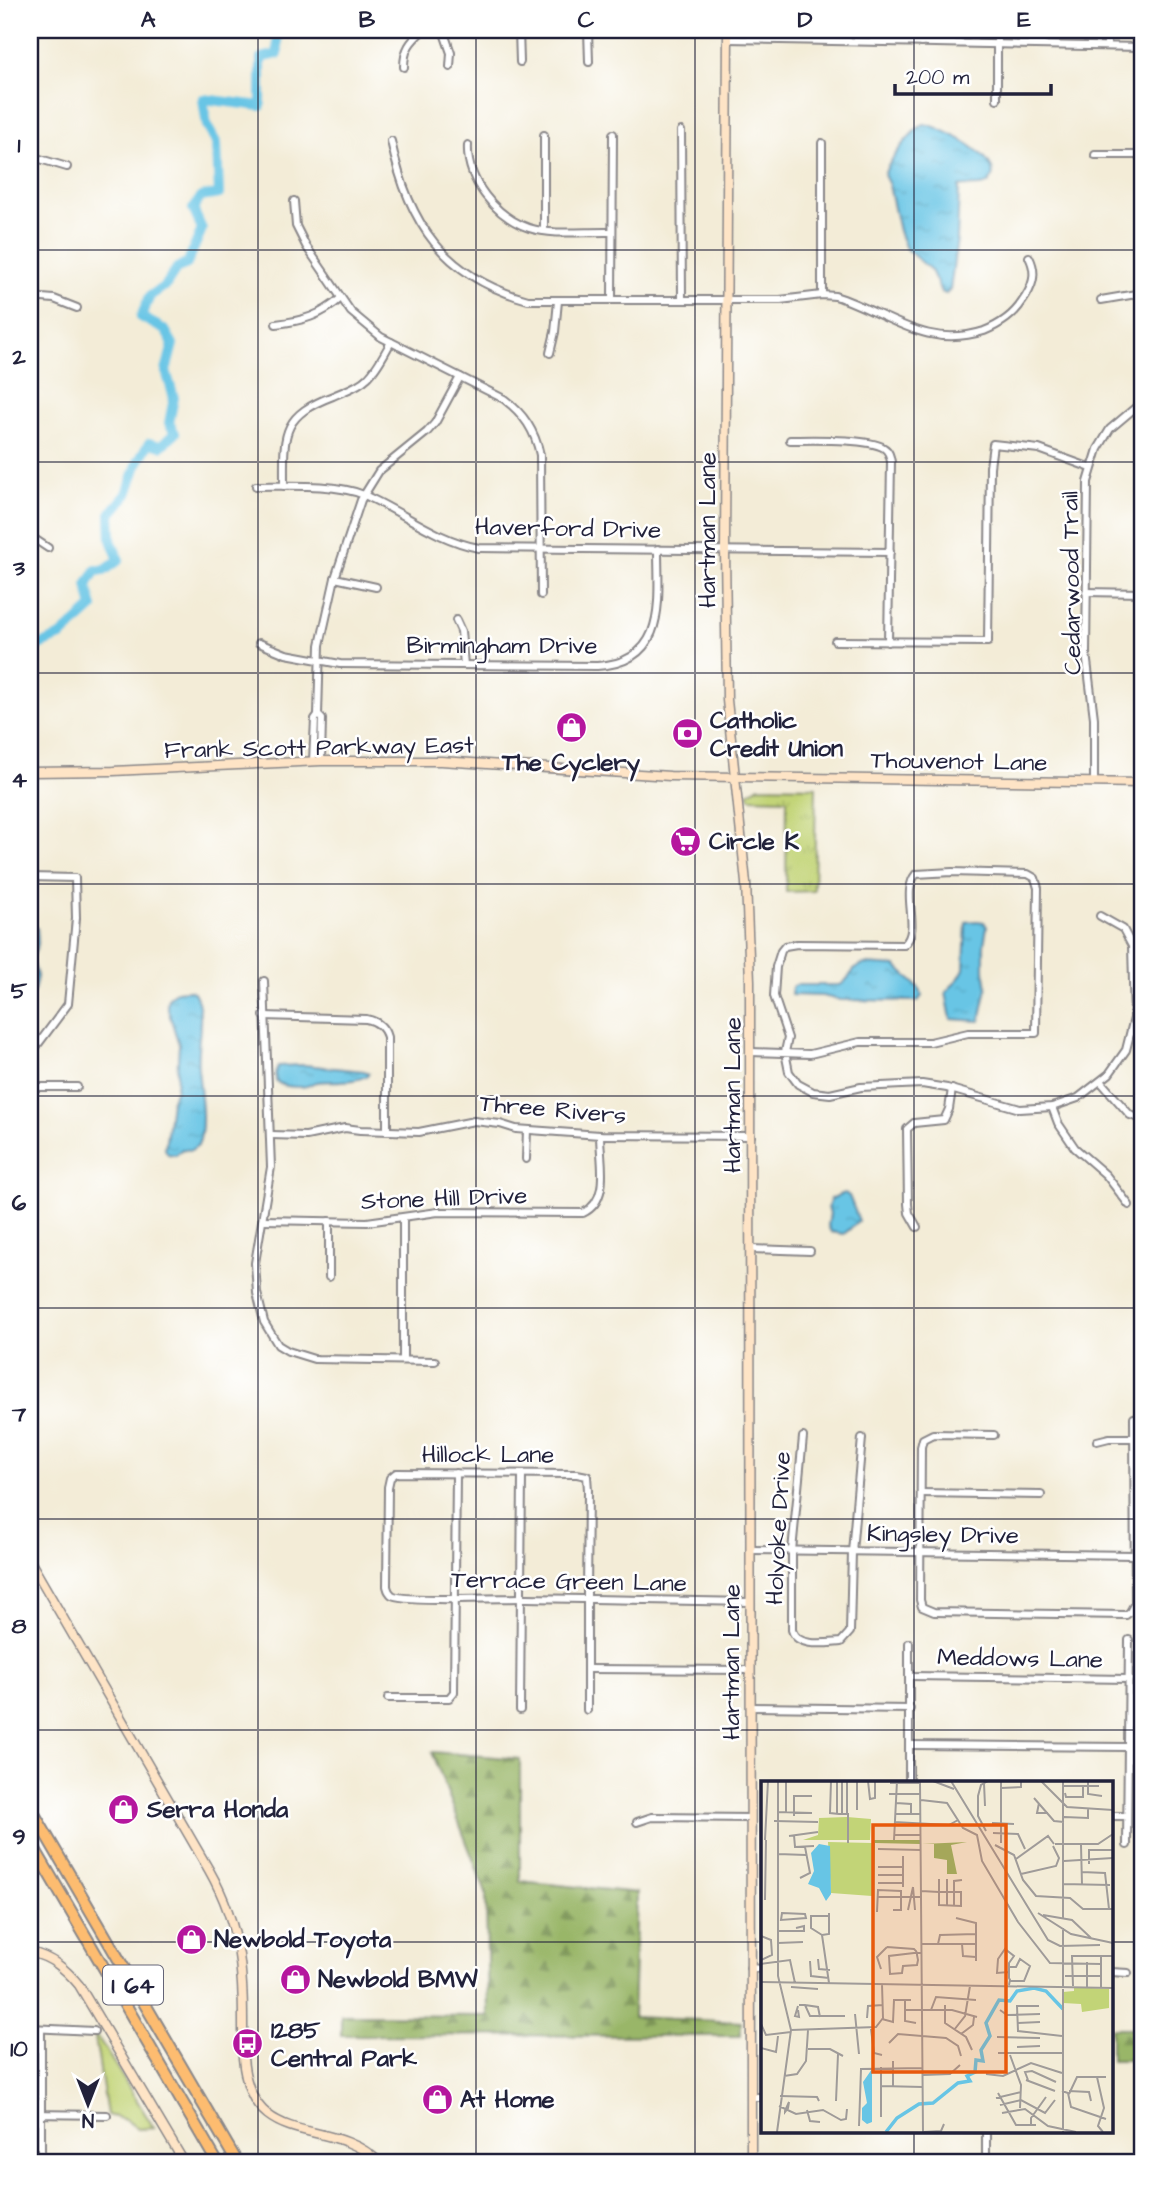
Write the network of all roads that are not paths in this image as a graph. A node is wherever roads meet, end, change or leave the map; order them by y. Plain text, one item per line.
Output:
1 (423, 30) edge
2 (443, 30) edge
3 (519, 30) edge
4 (588, 30) edge
5 (793, 30) edge
6 (921, 30) edge
7 (998, 30) edge
8 (1107, 30) edge
9 (728, 35) edge
10 (793, 40) junction
11 (921, 44) junction
12 (998, 45) junction
13 (1107, 46) junction
14 (1142, 47) edge
15 (520, 62) dead end
16 (589, 62) dead end
17 (404, 67) dead end
18 (450, 67) dead end
19 (997, 99) dead end
20 (681, 131) dead end
21 (613, 134) dead end
22 (544, 135) dead end
23 (391, 141) dead end
24 (822, 143) dead end
25 (468, 145) dead end
26 (1095, 155) dead end
27 (1142, 155) edge
28 (30, 156) edge
29 (67, 167) dead end
30 (294, 201) dead end
31 (544, 231) junction
32 (612, 232) junction
33 (1029, 257) dead end
34 (1142, 293) edge
35 (822, 295) junction
36 (30, 297) edge
37 (341, 298) junction
38 (682, 299) junction
39 (727, 299) junction
40 (612, 300) junction
41 (1101, 300) dead end
42 (558, 301) junction
43 (77, 308) dead end
44 (276, 324) dead end
45 (391, 342) junction
46 (550, 353) dead end
47 (460, 377) junction
48 (1142, 402) edge
49 (790, 440) dead end
50 (1091, 468) junction
51 (256, 486) dead end
52 (284, 486) junction
53 (364, 495) junction
54 (30, 536) edge
55 (48, 548) dead end
56 (540, 549) junction
57 (658, 549) junction
58 (725, 550) junction
59 (890, 552) junction
60 (335, 578) junction
61 (376, 587) dead end
62 (1086, 592) junction
63 (1142, 593) edge
64 (541, 595) dead end
65 (456, 620) dead end
66 (835, 641) dead end
67 (888, 642) junction
68 (259, 643) dead end
69 (320, 662) junction
70 (464, 665) junction
71 (317, 761) junction
72 (30, 772) edge
73 (733, 778) junction
74 (1094, 782) junction
75 (1142, 783) edge
76 (30, 877) edge
77 (1100, 916) dead end
78 (264, 981) dead end
79 (264, 1016) junction
80 (35, 1048) junction
81 (751, 1052) junction
82 (785, 1052) junction
83 (30, 1055) edge
84 (1101, 1082) junction
85 (33, 1087) edge
86 (77, 1087) dead end
87 (952, 1089) junction
88 (1052, 1107) junction
89 (1142, 1119) edge
90 (527, 1130) junction
91 (387, 1131) junction
92 (271, 1136) junction
93 (600, 1136) junction
94 (751, 1136) junction
95 (526, 1159) dead end
96 (1129, 1205) dead end
97 (403, 1218) junction
98 (263, 1220) junction
99 (329, 1221) junction
100 (917, 1227) dead end
101 (751, 1249) junction
102 (810, 1251) dead end
103 (329, 1278) dead end
104 (403, 1360) junction
105 (436, 1362) dead end
106 (1134, 1418) dead end
107 (994, 1435) dead end
108 (803, 1437) dead end
109 (1134, 1437) junction
110 (862, 1438) dead end
111 (1097, 1441) dead end
112 (456, 1473) junction
113 (522, 1474) junction
114 (921, 1493) junction
115 (1041, 1495) dead end
116 (751, 1550) junction
117 (792, 1551) junction
118 (852, 1552) junction
119 (921, 1553) junction
120 (1135, 1555) junction
121 (30, 1561) edge
122 (389, 1592) joint
123 (521, 1598) junction
124 (454, 1599) junction
125 (587, 1599) junction
126 (750, 1602) junction
127 (1129, 1640) dead end
128 (909, 1643) dead end
129 (587, 1669) junction
130 (750, 1670) junction
131 (909, 1676) junction
132 (1129, 1679) junction
133 (388, 1698) dead end
134 (751, 1707) junction
135 (909, 1709) junction
136 (520, 1710) dead end
137 (587, 1710) dead end
138 (910, 1745) junction
139 (1127, 1747) junction
140 (909, 1781) edge
141 (30, 1807) edge
142 (1112, 1816) edge
143 (1127, 1816) junction
144 (751, 1818) junction
145 (637, 1822) dead end
146 (30, 1841) edge
147 (1127, 1845) dead end
148 (30, 1952) edge
149 (750, 1969) junction
150 (761, 1969) edge
151 (1112, 1972) edge
152 (1128, 1973) dead end
153 (30, 2028) edge
154 (41, 2029) junction
155 (94, 2031) dead end
156 (751, 2096) junction
157 (761, 2097) edge
158 (30, 2113) edge
159 (41, 2114) junction
160 (107, 2115) dead end
161 (986, 2132) edge
162 (41, 2162) edge
163 (184, 2162) edge
164 (217, 2162) edge
165 (237, 2162) edge
166 (379, 2162) edge
167 (751, 2162) edge
168 (986, 2162) edge

1 - 17 street
2 - 18 street
3 - 15 street
4 - 16 street
5 - 10 street
6 - 11 street
7 - 12 street
8 - 13 street
9 - 10 street
9 - 39 street, Hartman Lane
10 - 11 street
11 - 12 street
12 - 13 street
12 - 19 street
13 - 14 street
20 - 38 street
21 - 32 street
22 - 31 street
23 - 42 street
24 - 35 street
25 - 31 street
26 - 27 street
28 - 29 street
30 - 37 street
31 - 32 street
32 - 40 street
33 - 35 street
34 - 41 street
35 - 39 street
36 - 43 street
37 - 44 street
37 - 45 street
38 - 39 street
38 - 40 street
39 - 58 street, Hartman Lane
40 - 42 street
42 - 46 street
45 - 47 street
45 - 52 street
47 - 53 street
47 - 56 street
48 - 50 street, Cedarwood Trail
49 - 59 street
50 - 62 street, Cedarwood Trail
50 - 67 street
51 - 52 street, Haverford Drive
52 - 53 street, Haverford Drive
53 - 56 street, Haverford Drive
53 - 60 street
54 - 55 street
56 - 57 street, Haverford Drive
56 - 64 street
57 - 58 street, Haverford Drive
57 - 70 street, Birmingham Drive
58 - 59 street, Haverford Drive
58 - 73 street, Hartman Lane
59 - 67 street
60 - 61 street
60 - 69 street
62 - 63 street
62 - 74 street, Cedarwood Trail
65 - 70 street
66 - 67 street
68 - 69 street, Birmingham Drive
69 - 70 street, Birmingham Drive
69 - 71 street
71 - 72 street, Frank Scott Parkway East
71 - 73 street, Frank Scott Parkway East
73 - 74 street, Thouvenot Lane
73 - 81 street, Hartman Lane
74 - 75 street, Thouvenot Lane
76 - 80 street
77 - 84 street
78 - 79 street
79 - 91 street
79 - 92 street
80 - 83 street
80 - 85 street
81 - 82 street
81 - 94 street, Hartman Lane
82 - 82 street
82 - 87 street
84 - 88 street
84 - 89 street
85 - 86 street
87 - 88 street
87 - 100 street
88 - 96 street
90 - 91 street, Three Rivers
90 - 93 street, Three Rivers
90 - 95 street
91 - 92 street, Three Rivers
92 - 98 street
93 - 94 street, Three Rivers
93 - 97 street, Stone Hill Drive
94 - 101 street, Hartman Lane
97 - 99 street, Stone Hill Drive
97 - 104 street
98 - 99 street, Stone Hill Drive
98 - 104 street
99 - 103 street
101 - 102 street
101 - 116 street, Hartman Lane
104 - 105 street
106 - 109 street
107 - 114 street
108 - 117 street, Holyoke Drive
109 - 111 street
109 - 120 street
110 - 118 street
112 - 113 street, Hillock Lane
112 - 122 street, Hillock Lane
112 - 124 street
113 - 123 street
113 - 125 street, Hillock Lane
114 - 115 street
114 - 119 street
116 - 117 street, Kingsley Drive
116 - 126 street, Hartman Lane
117 - 118 street, Kingsley Drive
117 - 118 street, Holyoke Drive
118 - 119 street, Kingsley Drive
119 - 120 street, Kingsley Drive
119 - 120 street
121 - 166 street
122 - 124 street, Terrace Green Lane
123 - 124 street, Terrace Green Lane
123 - 125 street, Terrace Green Lane
123 - 136 street
124 - 133 street
125 - 126 street, Terrace Green Lane
125 - 129 street
126 - 130 street, Hartman Lane
127 - 132 street
128 - 131 street
129 - 130 street
129 - 137 street
130 - 134 street, Hartman Lane
131 - 132 street, Meddows Lane
131 - 135 street
132 - 139 street
134 - 135 street
134 - 144 street, Hartman Lane
135 - 138 street
138 - 139 street
138 - 140 street
139 - 143 street
141 - 165 highway, I 64
142 - 143 street
143 - 147 street
144 - 145 street
144 - 149 street, Hartman Lane
146 - 164 highway, I 64
148 - 163 street
149 - 150 street
149 - 156 street, Hartman Lane
151 - 152 street
153 - 154 street
154 - 155 street
154 - 159 street
156 - 157 street
156 - 167 street, Hartman Lane
158 - 159 street
159 - 160 street
159 - 162 street
161 - 168 street

